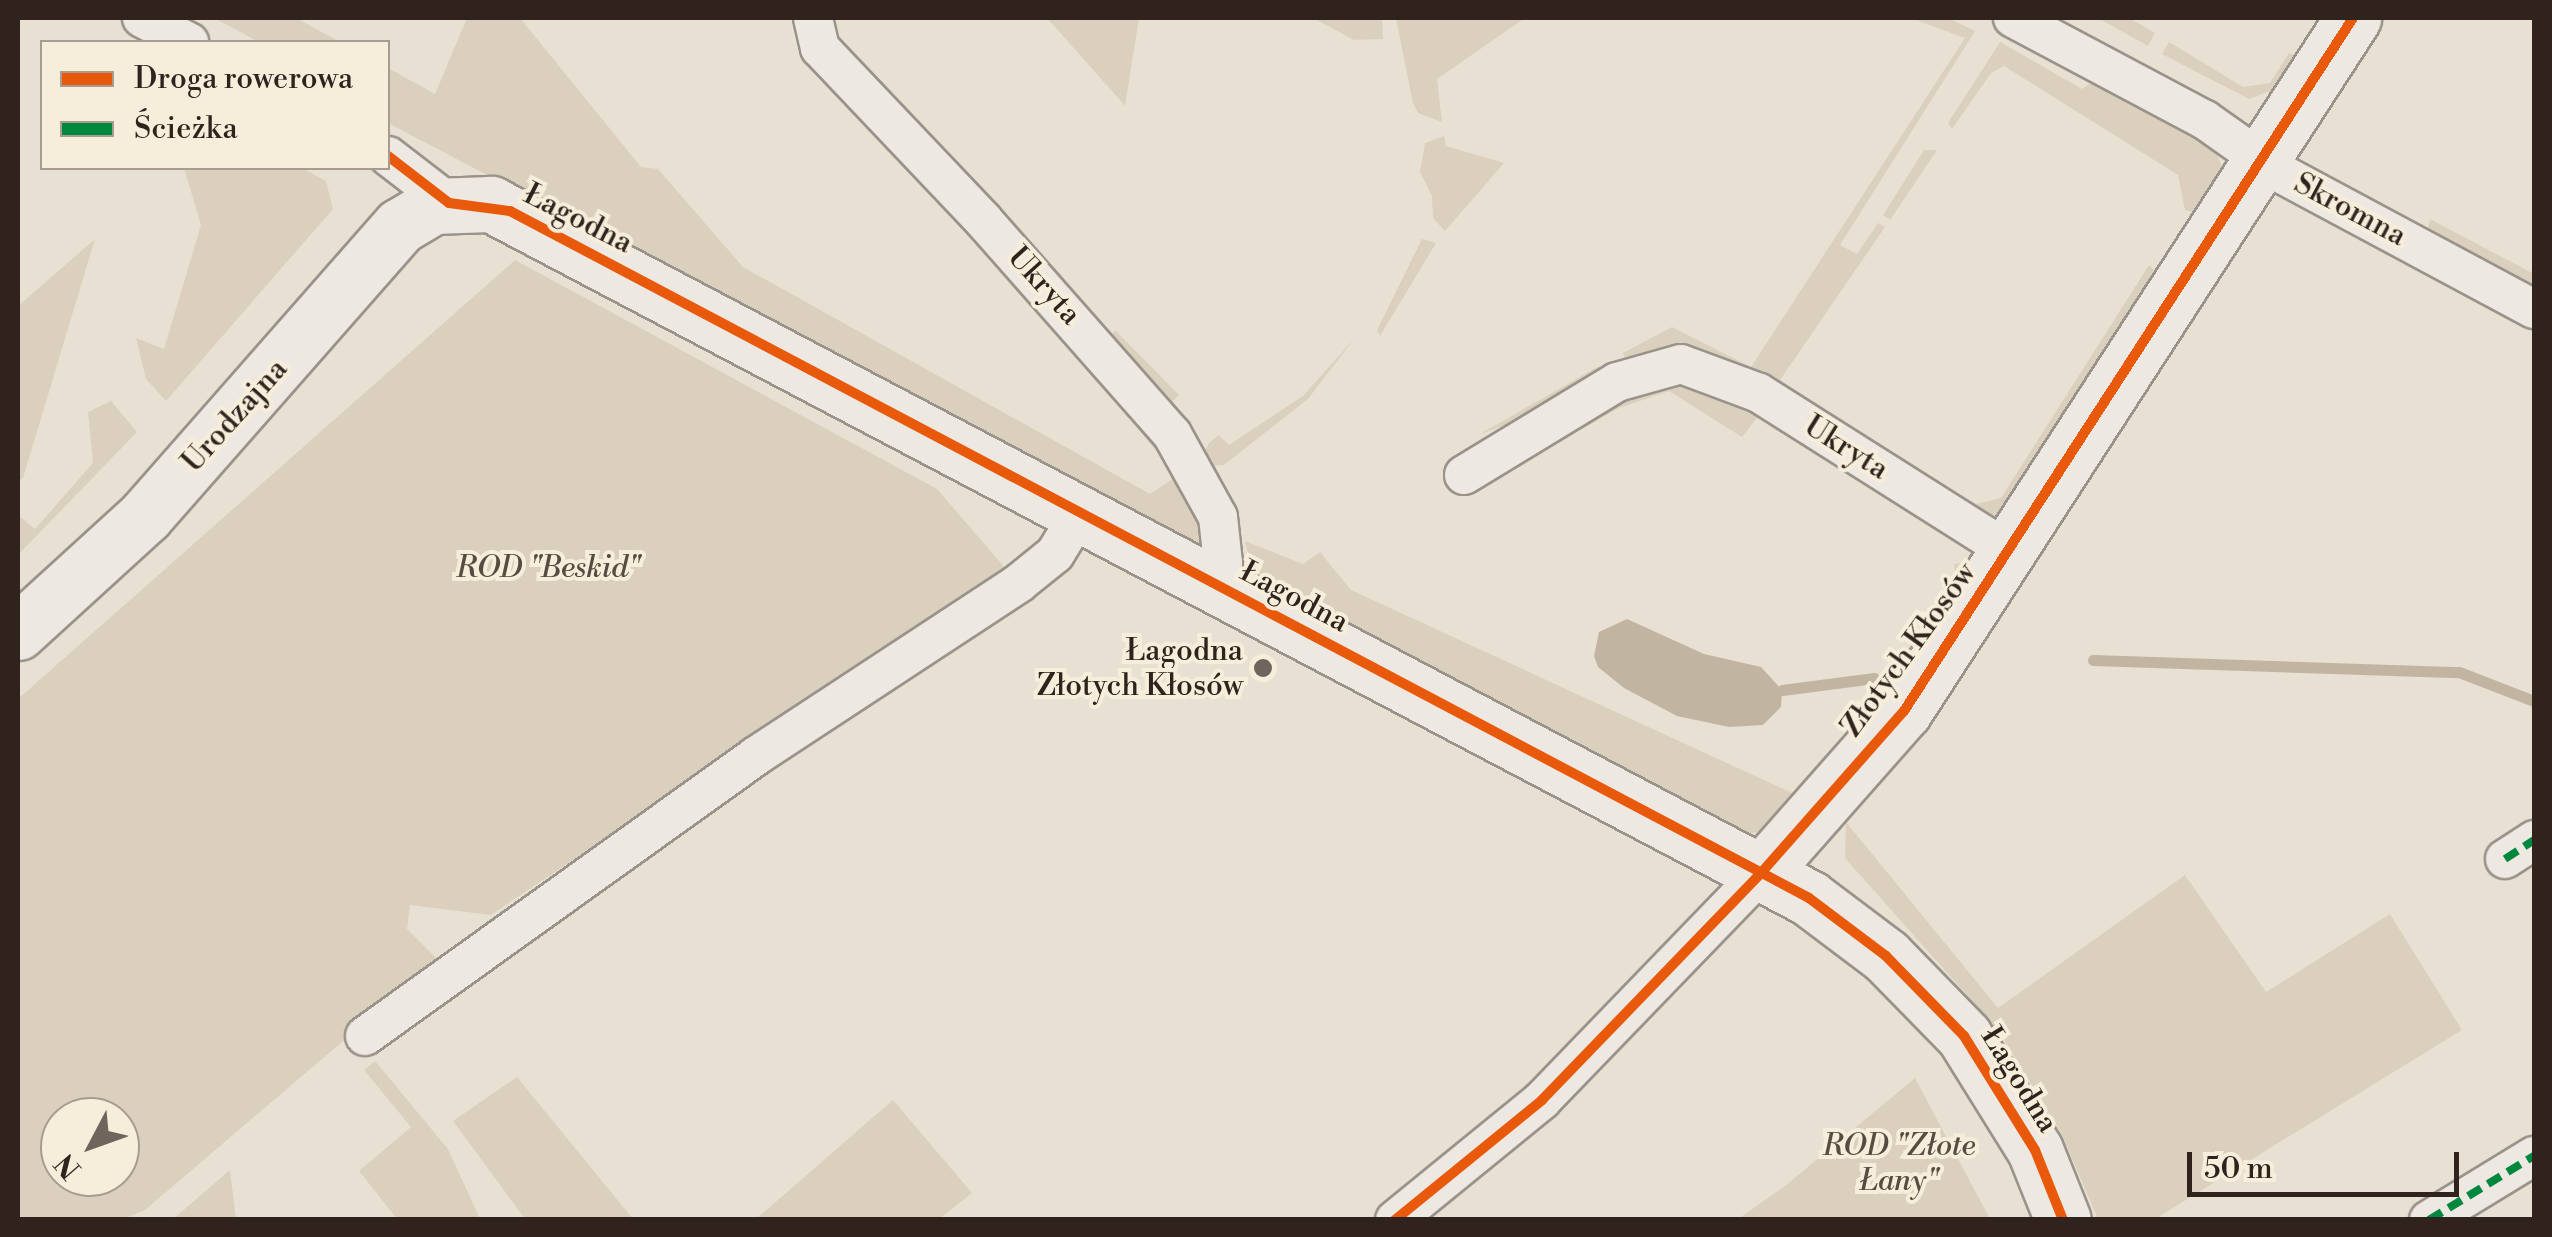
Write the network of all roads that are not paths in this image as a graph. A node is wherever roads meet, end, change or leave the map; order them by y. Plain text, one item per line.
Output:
1 (142, 18) edge
2 (812, 18) edge
3 (2014, 18) edge
4 (2353, 18) edge
5 (185, 40) edge
6 (390, 158) edge
7 (2260, 160) junction
8 (449, 202) junction
9 (2534, 309) edge
10 (1464, 475) dead end
11 (1080, 512) junction
12 (2009, 551) junction
13 (1216, 584) junction
14 (18, 632) edge
15 (1761, 873) junction
16 (365, 1036) dead end
17 (2534, 1156) edge
18 (1394, 1220) edge
19 (2063, 1220) edge
20 (2429, 1220) edge

1 - 5 street
2 - 13 street, Ukryta
3 - 7 street, Skromna
4 - 7 street, Złotych Kłosów
6 - 8 street, Łagodna
7 - 9 street, Skromna
7 - 12 street, Złotych Kłosów
8 - 11 street, Łagodna
8 - 14 street, Urodzajna
10 - 12 street, Ukryta
11 - 13 street, Łagodna
11 - 16 street
12 - 15 street, Złotych Kłosów
13 - 15 street, Łagodna
15 - 18 street, Złotych Kłosów
15 - 19 street, Łagodna
17 - 20 street

